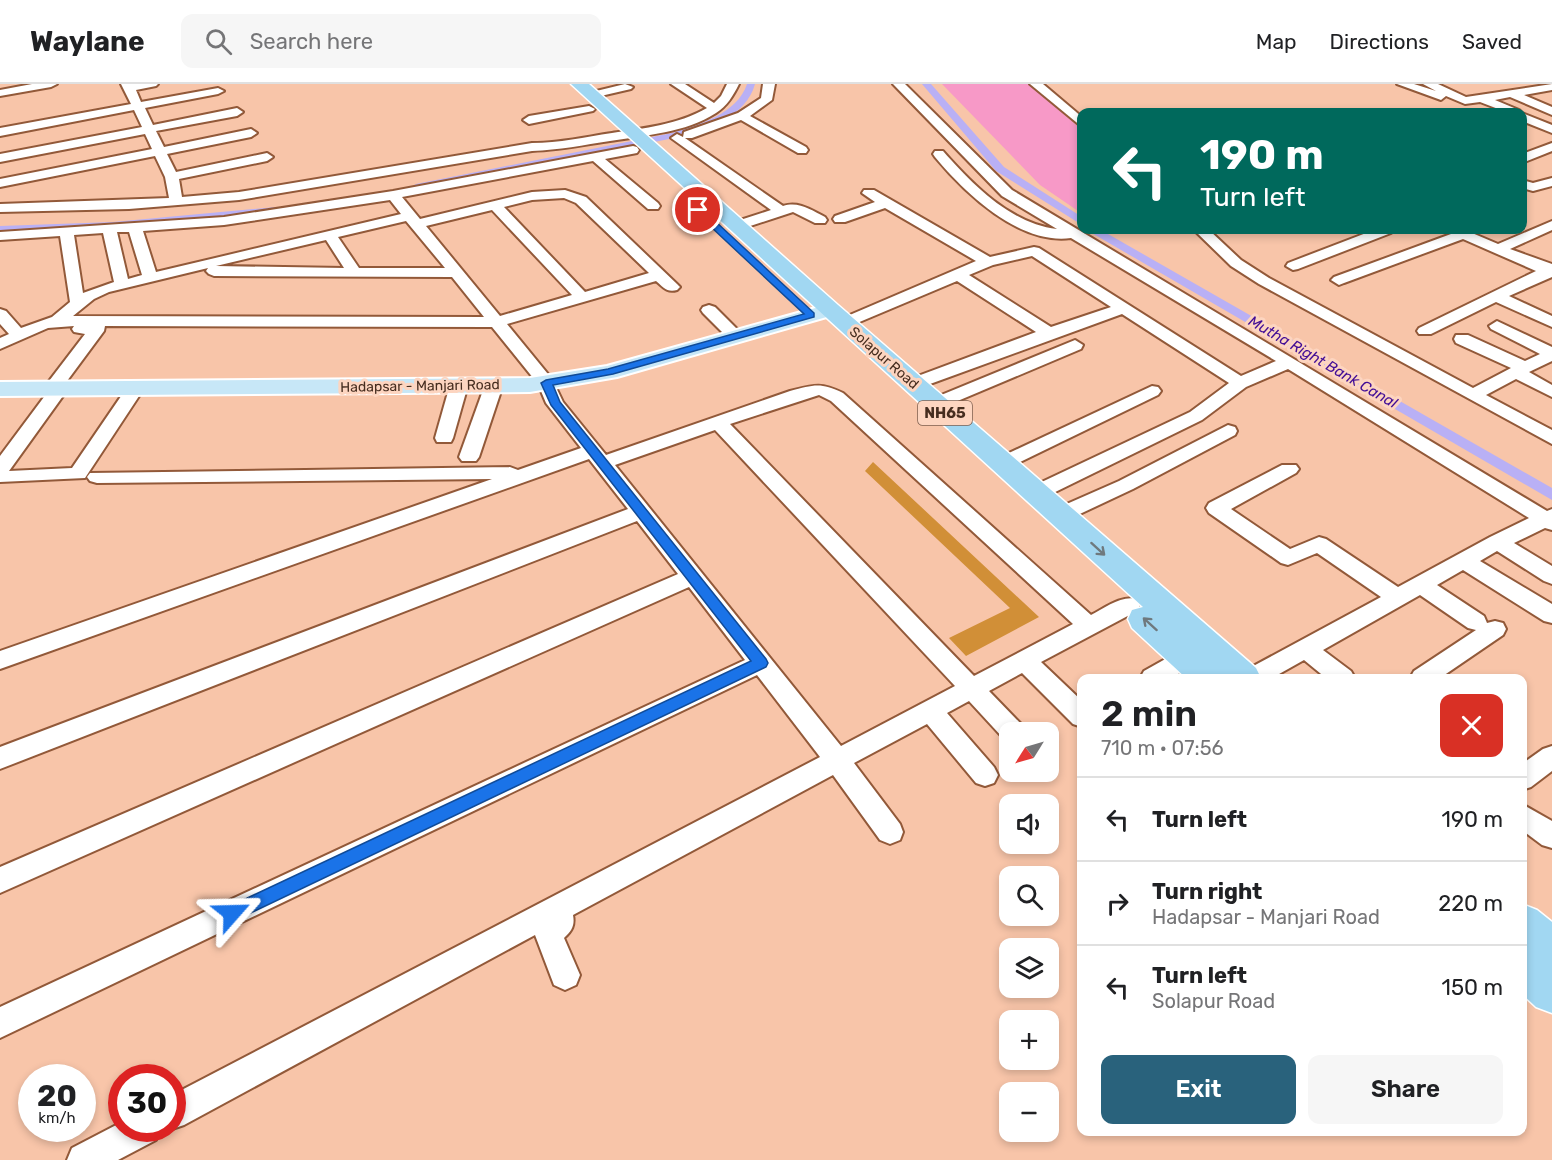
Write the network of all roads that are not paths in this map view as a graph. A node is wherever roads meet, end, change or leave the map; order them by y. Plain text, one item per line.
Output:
1 (51, 84) edge
2 (152, 84) edge
3 (562, 84) edge
4 (677, 84) edge
5 (733, 84) edge
6 (769, 84) edge
7 (899, 84) edge
8 (1036, 84) edge
9 (1403, 84) edge
10 (1429, 84) edge
11 (128, 86) edge
12 (1547, 86) edge
13 (627, 87) dead end
14 (1514, 90) edge
15 (218, 92) dead end
16 (0, 93) edge
17 (1485, 94) junction
18 (1552, 94) edge
19 (587, 96) edge
20 (138, 106) junction
21 (714, 108) junction
22 (1474, 108) edge
23 (1508, 108) edge
24 (1552, 111) edge
25 (237, 112) dead end
26 (742, 116) junction
27 (1527, 118) edge
28 (529, 120) dead end
29 (1077, 120) edge
30 (1527, 128) edge
31 (149, 129) junction
32 (1552, 129) edge
33 (0, 132) edge
34 (251, 133) dead end
35 (1552, 136) edge
36 (677, 138) junction
37 (634, 142) junction
38 (1552, 147) edge
39 (802, 150) dead end
40 (160, 151) junction
41 (939, 154) dead end
42 (267, 157) dead end
43 (595, 157) junction
44 (1527, 157) edge
45 (0, 158) edge
46 (172, 177) junction
47 (1552, 182) edge
48 (0, 183) edge
49 (1527, 185) edge
50 (869, 193) dead end
51 (393, 195) junction
52 (176, 201) junction
53 (351, 202) junction
54 (887, 203) junction
55 (495, 205) junction
56 (653, 206) dead end
57 (0, 208) edge
58 (781, 211) junction
59 (840, 219) dead end
60 (297, 220) junction
61 (413, 220) junction
62 (820, 220) dead end
63 (316, 225) dead end
64 (1552, 225) edge
65 (364, 226) junction
66 (736, 226) junction
67 (135, 227) junction
68 (110, 230) junction
69 (67, 232) junction
70 (255, 234) junction
71 (329, 234) junction
72 (1205, 234) edge
73 (1376, 234) edge
74 (1454, 234) edge
75 (1464, 234) edge
76 (0, 236) edge
77 (1078, 236) junction
78 (1498, 249) junction
79 (988, 262) junction
80 (1293, 266) dead end
81 (180, 270) junction
82 (1551, 271) edge
83 (354, 272) junction
84 (458, 273) junction
85 (659, 275) junction
86 (958, 275) junction
87 (150, 278) junction
88 (1339, 280) dead end
89 (122, 284) junction
90 (672, 287) dead end
91 (1496, 296) junction
92 (582, 297) junction
93 (76, 298) dead end
94 (1124, 308) junction
95 (709, 310) dead end
96 (828, 316) junction
97 (2, 318) edge
98 (498, 322) junction
99 (1552, 322) edge
100 (51, 325) junction
101 (1497, 326) dead end
102 (1425, 331) dead end
103 (1049, 333) junction
104 (19, 335) junction
105 (736, 337) junction
106 (1462, 339) dead end
107 (0, 345) edge
108 (1075, 345) dead end
109 (1552, 353) edge
110 (1289, 362) junction
111 (1520, 370) junction
112 (546, 383) junction
113 (1240, 383) junction
114 (913, 384) junction
115 (459, 385) junction
116 (494, 385) junction
117 (0, 389) edge
118 (56, 389) junction
119 (134, 390) junction
120 (1152, 391) dead end
121 (1552, 392) edge
122 (1472, 395) junction
123 (935, 404) junction
124 (718, 423) junction
125 (1228, 431) dead end
126 (444, 438) dead end
127 (1552, 438) edge
128 (469, 457) dead end
129 (597, 457) junction
130 (1003, 463) junction
131 (1289, 469) dead end
132 (2, 473) edge
133 (530, 473) junction
134 (97, 477) dead end
135 (1036, 493) junction
136 (641, 512) junction
137 (1060, 515) junction
138 (1550, 519) edge
139 (1497, 542) junction
140 (1464, 561) junction
141 (1552, 576) edge
142 (692, 577) junction
143 (1421, 585) junction
144 (1398, 598) junction
145 (1129, 605) junction
146 (1552, 615) edge
147 (1089, 626) junction
148 (1306, 649) junction
149 (1185, 657) junction
150 (0, 660) edge
151 (1024, 660) junction
152 (760, 663) junction
153 (1158, 674) edge
154 (1204, 674) edge
155 (1239, 674) edge
156 (1259, 674) edge
157 (1338, 674) edge
158 (1427, 674) edge
159 (973, 687) junction
160 (930, 711) junction
161 (1077, 712) edge
162 (1004, 722) edge
163 (0, 758) edge
164 (1552, 758) edge
165 (837, 760) junction
166 (985, 775) dead end
167 (1527, 776) edge
168 (1527, 818) edge
169 (890, 832) dead end
170 (1552, 836) edge
171 (0, 880) edge
172 (557, 909) junction
173 (1527, 928) edge
174 (1552, 950) edge
175 (1527, 968) edge
176 (565, 975) dead end
177 (1552, 991) edge
178 (0, 1023) edge
179 (186, 1106) edge
180 (118, 1142) edge
181 (84, 1160) edge

1 - 16 street
2 - 11 street
3 - 19 highway, Solapur Road / NH65
4 - 21 street
5 - 21 street
6 - 26 street
7 - 77 street
8 - 29 street
9 - 22 street
10 - 17 street
11 - 20 street
12 - 14 street
12 - 18 street
13 - 19 street
14 - 17 street
14 - 24 street
15 - 20 street
17 - 23 street
19 - 28 street
19 - 37 highway, Solapur Road / NH65
20 - 31 street
20 - 33 street
21 - 37 street
25 - 31 street
26 - 36 street
26 - 39 street
27 - 32 street
30 - 35 street
31 - 40 street
31 - 45 street
34 - 40 street
36 - 37 street
36 - 58 street
37 - 43 street
37 - 52 street
37 - 66 highway, Solapur Road / NH65
37 - 96 highway, Solapur Road / NH65
38 - 44 street
40 - 46 street
40 - 48 street
41 - 77 street
42 - 46 street
43 - 51 street
43 - 56 street
46 - 52 street
47 - 49 street
50 - 54 street
51 - 53 street
51 - 61 street
52 - 57 street
53 - 60 street
53 - 65 street
54 - 59 street
54 - 79 street
55 - 61 street
55 - 85 street
55 - 92 street
58 - 62 street
58 - 66 street
60 - 63 street
60 - 70 street
61 - 65 street
61 - 84 street
64 - 78 street
65 - 71 street
66 - 96 highway, Solapur Road / NH65
67 - 68 street
67 - 70 street
67 - 87 street
68 - 69 street
68 - 89 street
69 - 76 street
69 - 93 street
70 - 71 street
70 - 81 street
71 - 83 street
72 - 122 street
73 - 80 street
74 - 88 street
75 - 78 street
77 - 110 street
78 - 82 street
79 - 86 street
79 - 94 street
81 - 83 street
81 - 87 street
82 - 91 street
83 - 84 street
84 - 98 street
85 - 90 street
85 - 92 street
86 - 96 street
86 - 103 street
87 - 89 street
89 - 100 street
91 - 99 street
91 - 102 street
92 - 98 street
94 - 103 street
94 - 113 street
95 - 105 street
96 - 105 main road, Hadapsar - Manjari Road
96 - 114 highway, Solapur Road / NH65
96 - 145 highway, Solapur Road / NH65
97 - 104 street
98 - 100 street
98 - 112 street
100 - 104 street
100 - 118 street
101 - 109 street
103 - 114 street
104 - 107 street
105 - 112 main road, Hadapsar - Manjari Road
106 - 111 street
108 - 123 street
109 - 111 street
110 - 113 street
110 - 138 street
111 - 121 street
111 - 122 street
112 - 116 main road, Hadapsar - Manjari Road
112 - 129 street
113 - 135 street
114 - 123 highway, Solapur Road / NH65
115 - 116 main road, Hadapsar - Manjari Road
115 - 119 main road, Hadapsar - Manjari Road
115 - 126 street
116 - 128 street
117 - 118 main road, Hadapsar - Manjari Road
118 - 119 main road, Hadapsar - Manjari Road
118 - 132 street
119 - 132 street
120 - 130 street
122 - 127 street
123 - 130 highway, Solapur Road / NH65
124 - 129 street
124 - 147 street
124 - 159 street
125 - 137 street
129 - 133 street
129 - 136 street
130 - 135 highway, Solapur Road / NH65
131 - 144 street
133 - 134 street
133 - 150 street
135 - 137 highway, Solapur Road / NH65
136 - 142 street
136 - 163 street
137 -> 155 highway, Solapur Road / NH65
138 - 139 street
139 - 140 street
139 - 141 street
140 - 143 street
140 - 146 street
142 - 152 street
142 - 171 street
143 - 144 street
143 - 158 street
144 - 148 street
145 - 147 street
149 -> 145 highway, Solapur Road / NH65
147 - 151 street
148 - 156 street
148 - 157 street
149 - 153 street
149 - 154 highway, Solapur Road / NH65
151 - 159 street
151 - 161 street
152 - 165 street
152 - 178 street
159 - 160 street
159 - 162 street
160 - 165 street
160 - 166 street
164 - 167 street
165 - 169 street
165 - 172 street
168 - 170 street
172 - 176 street
172 - 179 street
173 - 174 highway
175 - 177 highway
180 - 181 street

